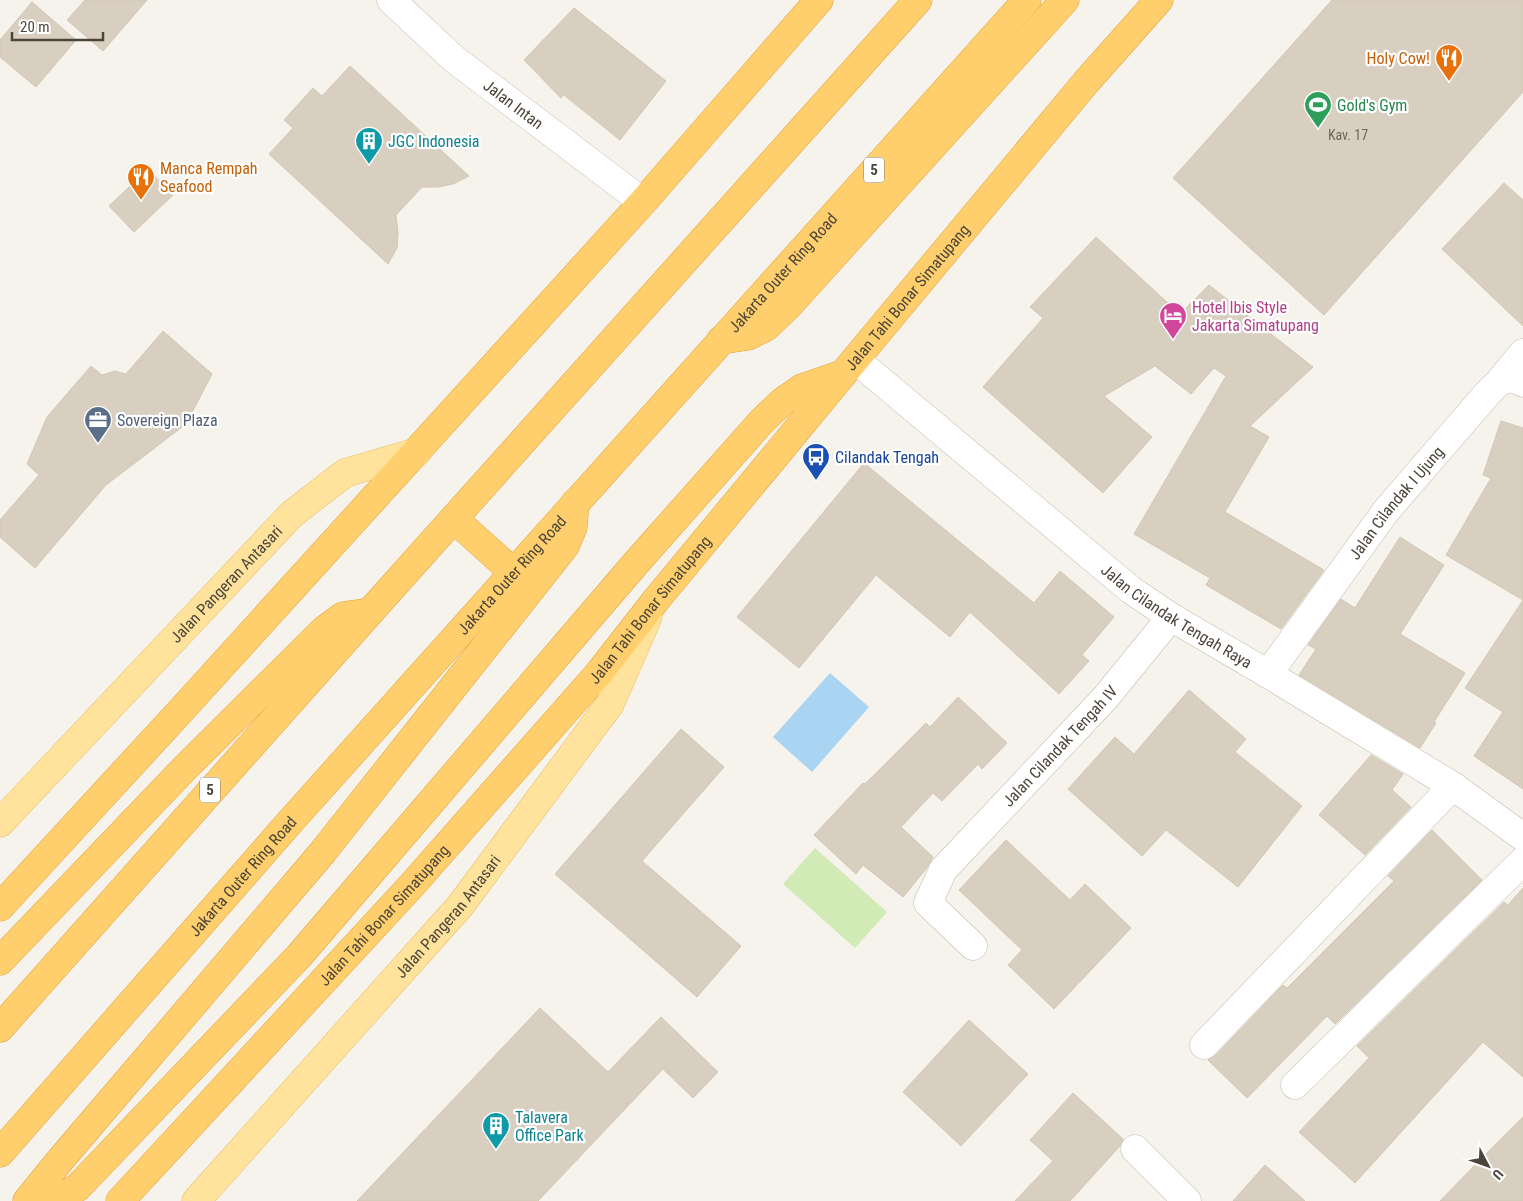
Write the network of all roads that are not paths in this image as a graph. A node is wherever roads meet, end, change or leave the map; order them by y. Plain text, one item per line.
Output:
1 (391, 0) edge
2 (819, 0) edge
3 (918, 0) edge
4 (1027, 0) edge
5 (1065, 0) edge
6 (1159, 0) edge
7 (643, 202) junction
8 (721, 340) junction
9 (1523, 352) edge
10 (849, 367) junction
11 (1512, 382) edge
12 (417, 452) junction
13 (575, 503) junction
14 (454, 519) junction
15 (513, 572) junction
16 (656, 600) junction
17 (370, 612) junction
18 (1171, 617) junction
19 (1268, 674) junction
20 (1453, 786) junction
21 (0, 823) edge
22 (1523, 837) edge
23 (1523, 860) edge
24 (0, 907) edge
25 (974, 946) dead end
26 (0, 961) edge
27 (0, 1028) edge
28 (1204, 1045) dead end
29 (1296, 1085) dead end
30 (1135, 1149) dead end
31 (0, 1153) edge
32 (29, 1199) edge
33 (120, 1201) edge
34 (196, 1201) edge
35 (1187, 1201) edge

1 - 7 street, Jalan Intan
2 - 7 highway
3 - 14 highway, 5
4 - 8 highway, Jakarta Outer Ring Road / 5
5 - 8 highway
6 - 10 highway, Jalan Tahi Bonar Simatupang
7 - 12 highway
8 - 13 highway, Jakarta Outer Ring Road / 5
9 - 11 street, Jalan Cilandak I Ujung
10 - 16 highway, Jalan Tahi Bonar Simatupang
10 - 18 street, Jalan Cilandak Tengah Raya
10 - 32 highway
11 - 19 street, Jalan Cilandak I Ujung
12 - 21 main road, Jalan Pangeran Antasari
12 - 24 highway
13 - 15 highway, Jakarta Outer Ring Road / 5
13 - 32 highway
14 - 15 highway
14 - 17 highway, 5
15 - 31 highway, Jakarta Outer Ring Road / 5
16 - 33 highway, Jalan Tahi Bonar Simatupang
16 - 34 main road, Jalan Pangeran Antasari
17 - 26 highway
17 - 27 highway, 5
18 - 19 street, Jalan Cilandak Tengah Raya
18 - 25 street, Jalan Cilandak Tengah IV
19 - 20 street, Jalan Cilandak Tengah Raya
20 - 22 street, Jalan Cilandak Tengah Raya
20 - 28 street
23 - 29 street
30 - 35 street

